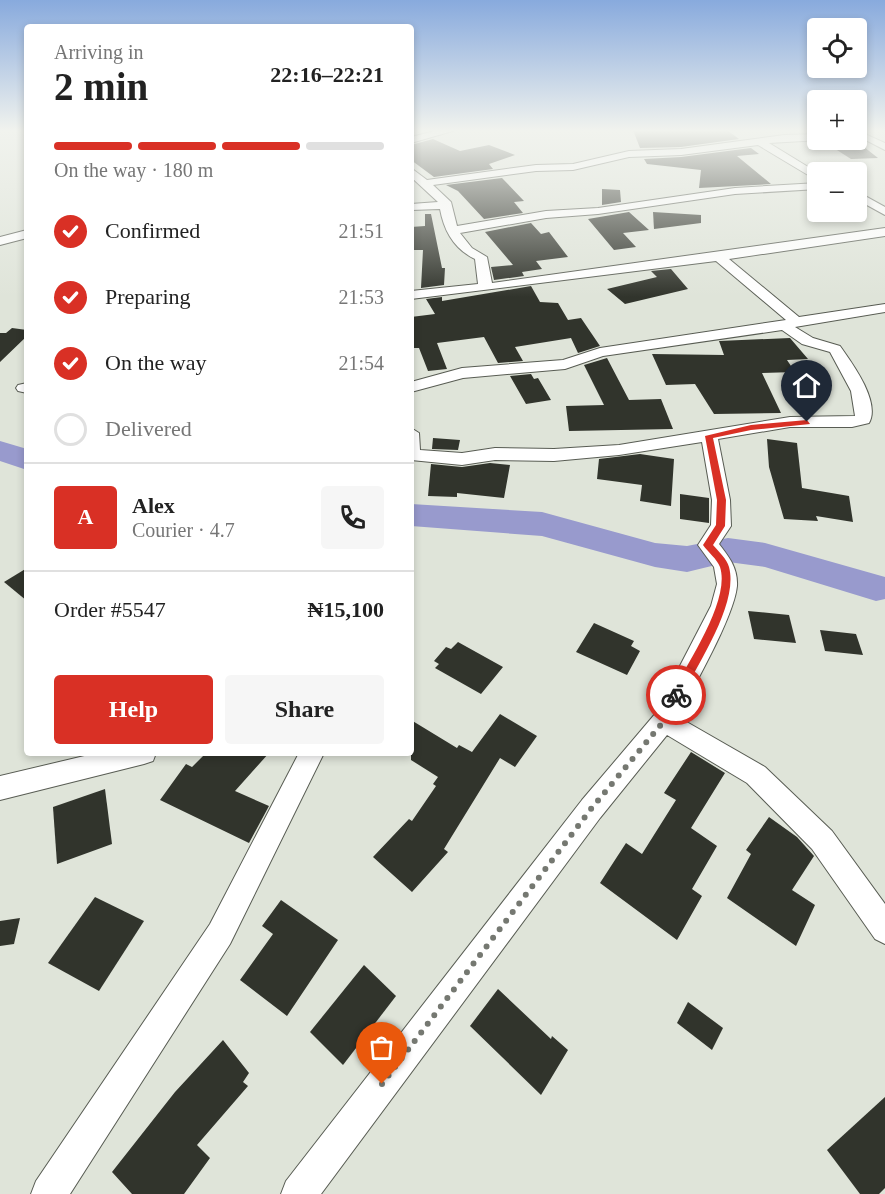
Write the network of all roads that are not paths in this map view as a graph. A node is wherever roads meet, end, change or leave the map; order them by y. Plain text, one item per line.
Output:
1 (429, 186) edge
2 (807, 186) edge
3 (867, 201) edge
4 (445, 205) junction
5 (414, 207) edge
6 (885, 212) edge
7 (455, 230) junction
8 (885, 232) edge
9 (24, 235) edge
10 (0, 240) edge
11 (719, 257) junction
12 (489, 287) junction
13 (414, 295) edge
14 (885, 308) edge
15 (831, 318) junction
16 (791, 323) junction
17 (835, 349) junction
18 (414, 386) edge
19 (709, 436) junction
20 (414, 455) edge
21 (664, 721) junction
22 (132, 756) edge
23 (310, 756) edge
24 (0, 788) edge
25 (885, 929) edge
26 (49, 1194) edge
27 (299, 1194) edge

1 - 4 street
2 - 7 street
3 - 6 street
4 - 5 street
4 - 7 street
7 - 12 street
8 - 11 street
9 - 10 street
11 - 12 street
11 - 16 street
12 - 13 street
14 - 15 street
15 - 16 street
15 - 17 street
16 - 17 street
16 - 18 street
17 - 19 street
19 - 20 street
19 - 21 street
21 - 25 street
21 - 27 street
22 - 24 street
23 - 26 street

